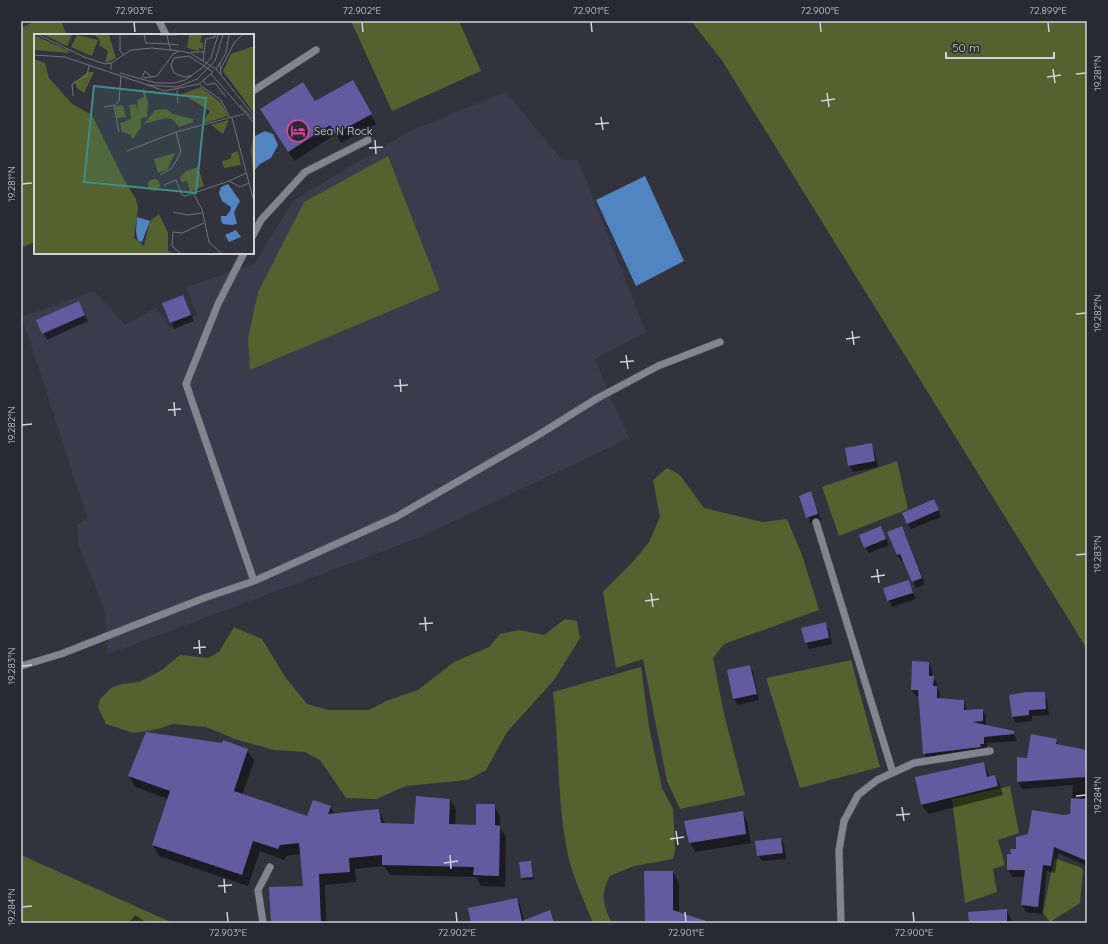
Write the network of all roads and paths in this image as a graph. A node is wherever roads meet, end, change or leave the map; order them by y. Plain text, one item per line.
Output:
1 (159, 21) edge
2 (166, 34) edge
3 (316, 50) dead end
4 (254, 90) edge
5 (368, 140) dead end
6 (254, 233) edge
7 (243, 254) edge
8 (720, 342) dead end
9 (816, 522) dead end
10 (254, 582) junction
11 (21, 666) edge
12 (990, 750) dead end
13 (893, 773) junction
14 (270, 867) dead end
15 (264, 923) edge
16 (840, 923) edge

1 - 2 street
3 - 4 street
5 - 6 street
7 - 10 street
8 - 10 street
9 - 13 street
10 - 11 street
12 - 13 street
13 - 16 street
14 - 15 street

